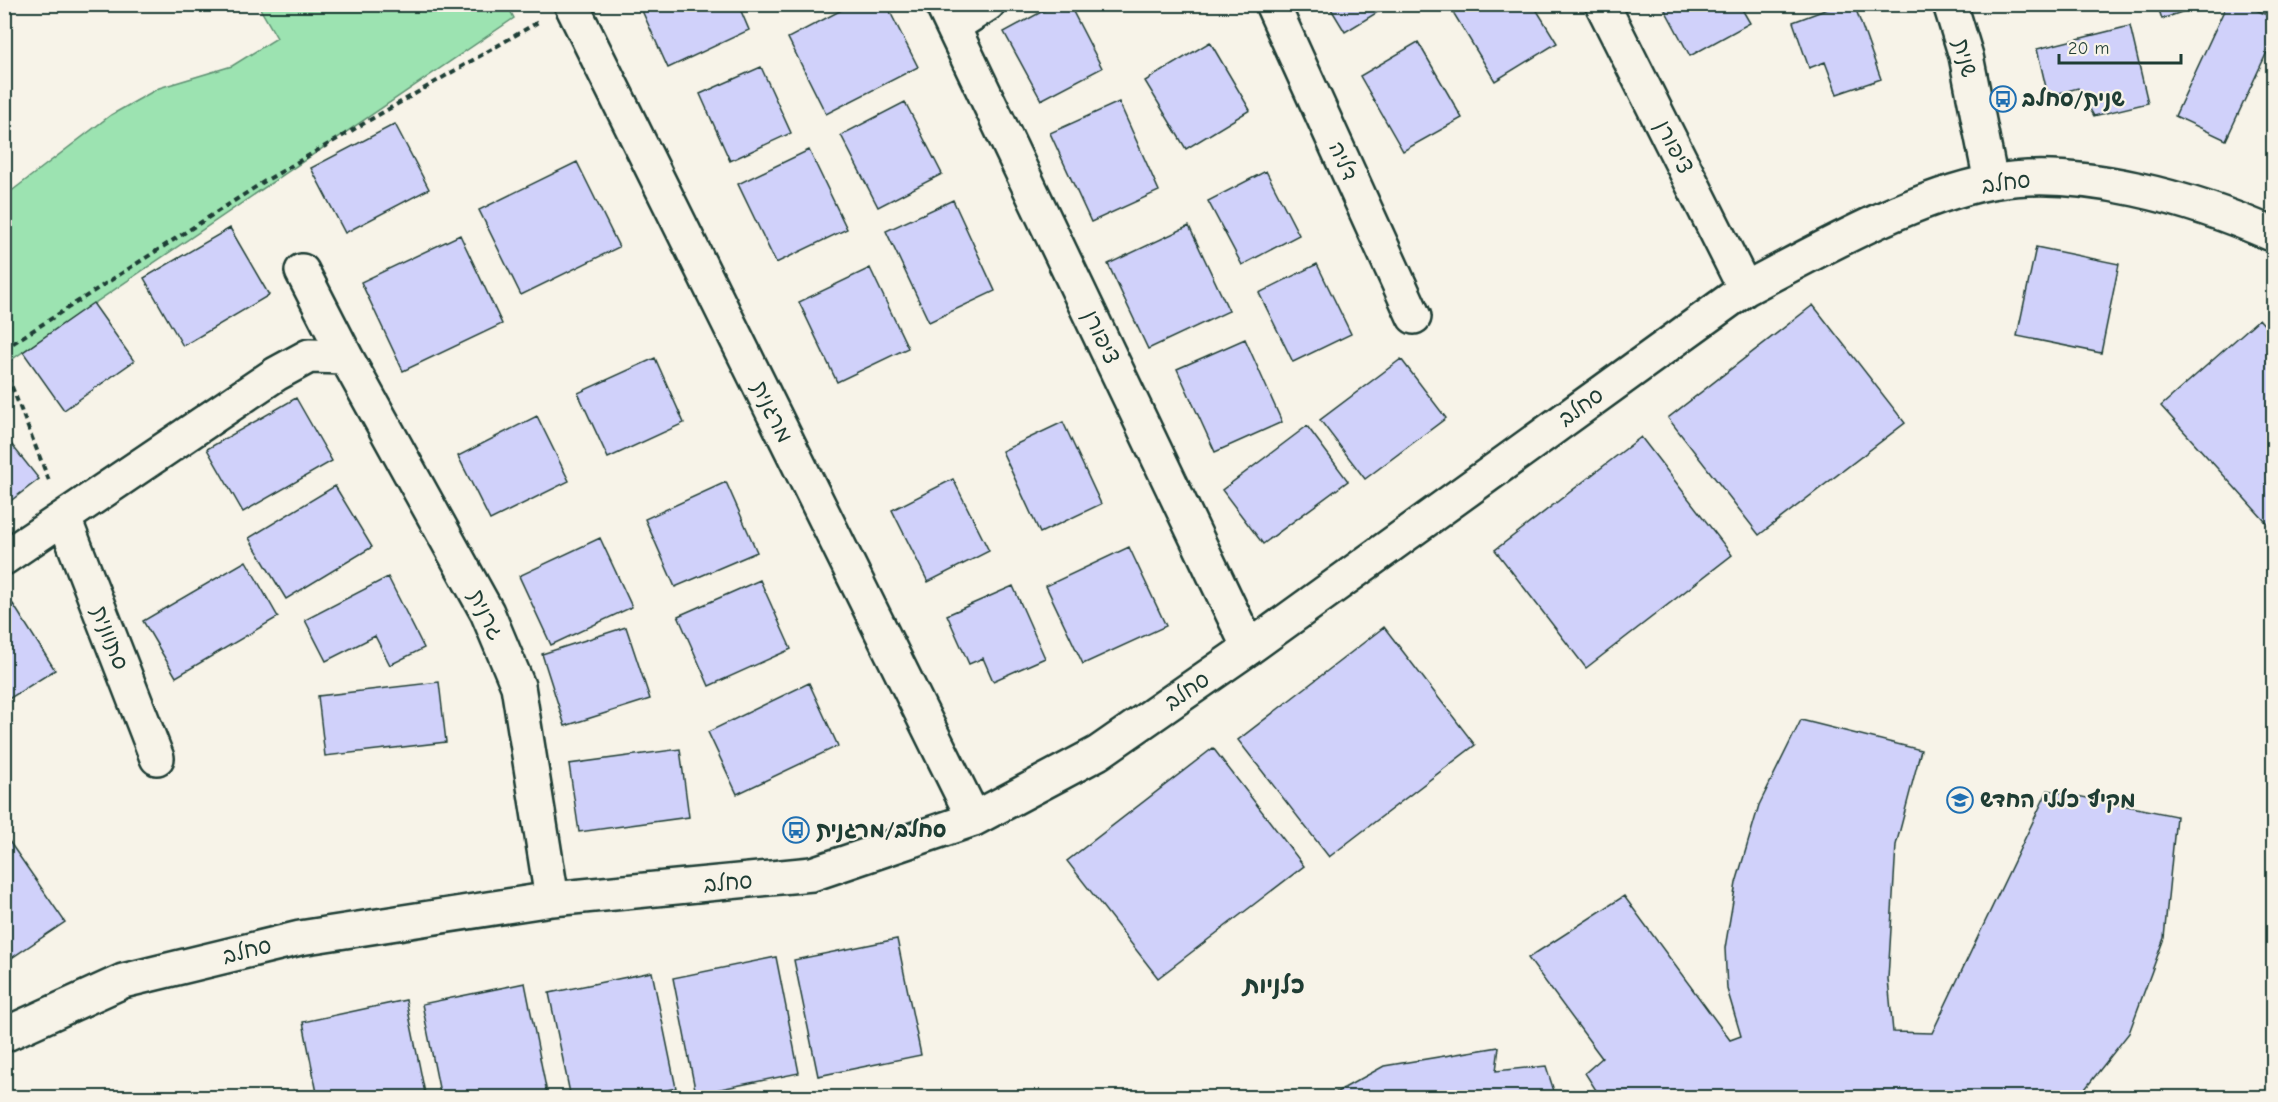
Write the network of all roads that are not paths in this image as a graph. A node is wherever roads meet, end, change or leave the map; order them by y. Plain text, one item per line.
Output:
1 (988, 4) edge
2 (1272, 4) edge
3 (1602, 4) edge
4 (1950, 4) edge
5 (560, 10) edge
6 (948, 15) edge
7 (1991, 182) junction
8 (2274, 235) edge
9 (302, 271) dead end
10 (1745, 289) junction
11 (1414, 316) dead end
12 (346, 357) junction
13 (64, 518) junction
14 (4, 558) edge
15 (1249, 648) junction
16 (157, 758) dead end
17 (974, 819) junction
18 (552, 899) junction
19 (4, 1035) edge

1 - 6 street, ציפורן
2 - 11 street, דליה
3 - 10 street, ציפורן
4 - 7 street, שנית
5 - 17 street, מרגנית
6 - 15 street, ציפורן
7 - 8 street, סחלב
7 - 10 street, סחלב
9 - 12 street, גרנית
10 - 15 street, סחלב
12 - 13 street
12 - 18 street, גרנית
13 - 14 street
13 - 16 street, סתוונית
15 - 17 street, סחלב
17 - 18 street, סחלב
18 - 19 street, סחלב

